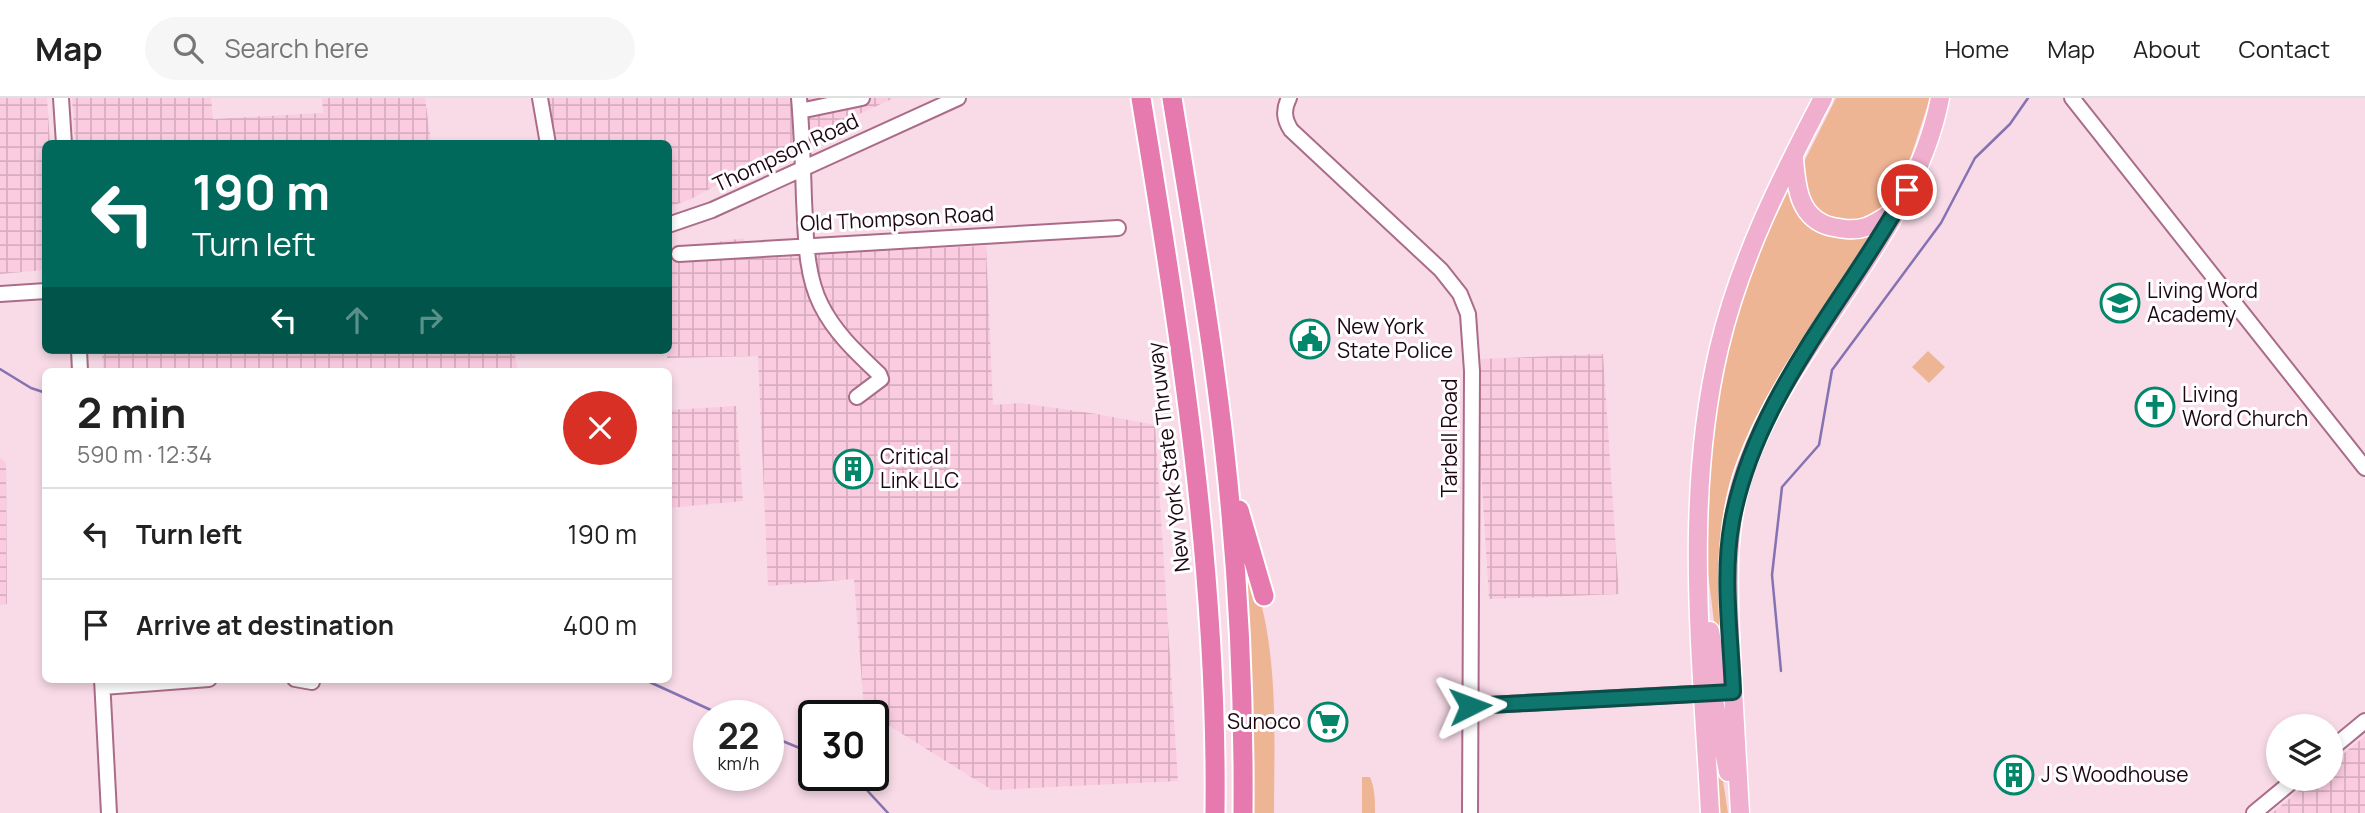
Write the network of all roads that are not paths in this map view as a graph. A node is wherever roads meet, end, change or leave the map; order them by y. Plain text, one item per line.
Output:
1 (61, 98) edge
2 (540, 98) edge
3 (862, 98) edge
4 (958, 98) edge
5 (1141, 98) edge
6 (1172, 98) edge
7 (1289, 98) edge
8 (1823, 98) edge
9 (1947, 98) edge
10 (2072, 98) edge
11 (800, 105) edge
12 (1938, 106) edge
13 (64, 140) edge
14 (547, 140) edge
15 (1794, 155) junction
16 (803, 170) junction
17 (1896, 210) junction
18 (672, 224) edge
19 (1118, 228) dead end
20 (806, 245) junction
21 (678, 254) dead end
22 (42, 291) edge
23 (0, 293) edge
24 (857, 397) dead end
25 (1225, 451) junction
26 (2365, 468) edge
27 (1697, 551) junction
28 (1264, 596) dead end
29 (103, 683) edge
30 (1733, 692) junction
31 (1704, 694) junction
32 (1470, 706) junction
33 (2365, 721) edge
34 (2343, 739) edge
35 (2281, 791) edge
36 (109, 813) edge
37 (1214, 813) edge
38 (1243, 813) edge
39 (1470, 813) edge
40 (1710, 813) edge
41 (1738, 813) edge
42 (2254, 813) edge

1 - 13 street
2 - 14 street
3 - 11 street
4 - 16 street, Thompson Road
5 - 37 highway, New York State Thruway
6 - 25 highway
7 - 32 street, Tarbell Road
8 - 15 main road
9 - 12 main road
10 - 26 street
11 - 16 street
12 - 17 main road
15 - 17 main road
15 - 27 main road
16 - 18 street, Thompson Road
16 - 20 street
17 - 30 main road
19 - 20 street, Old Thompson Road
20 - 21 street, Old Thompson Road
20 - 24 street
22 - 23 street
25 - 28 highway
25 - 38 highway
27 - 30 main road
27 - 31 main road
29 - 36 street
30 - 31 street
30 - 41 main road
31 - 32 street
31 - 40 main road
31 - 41 main road
32 - 39 street, Tarbell Road
33 - 34 street
35 - 42 street

